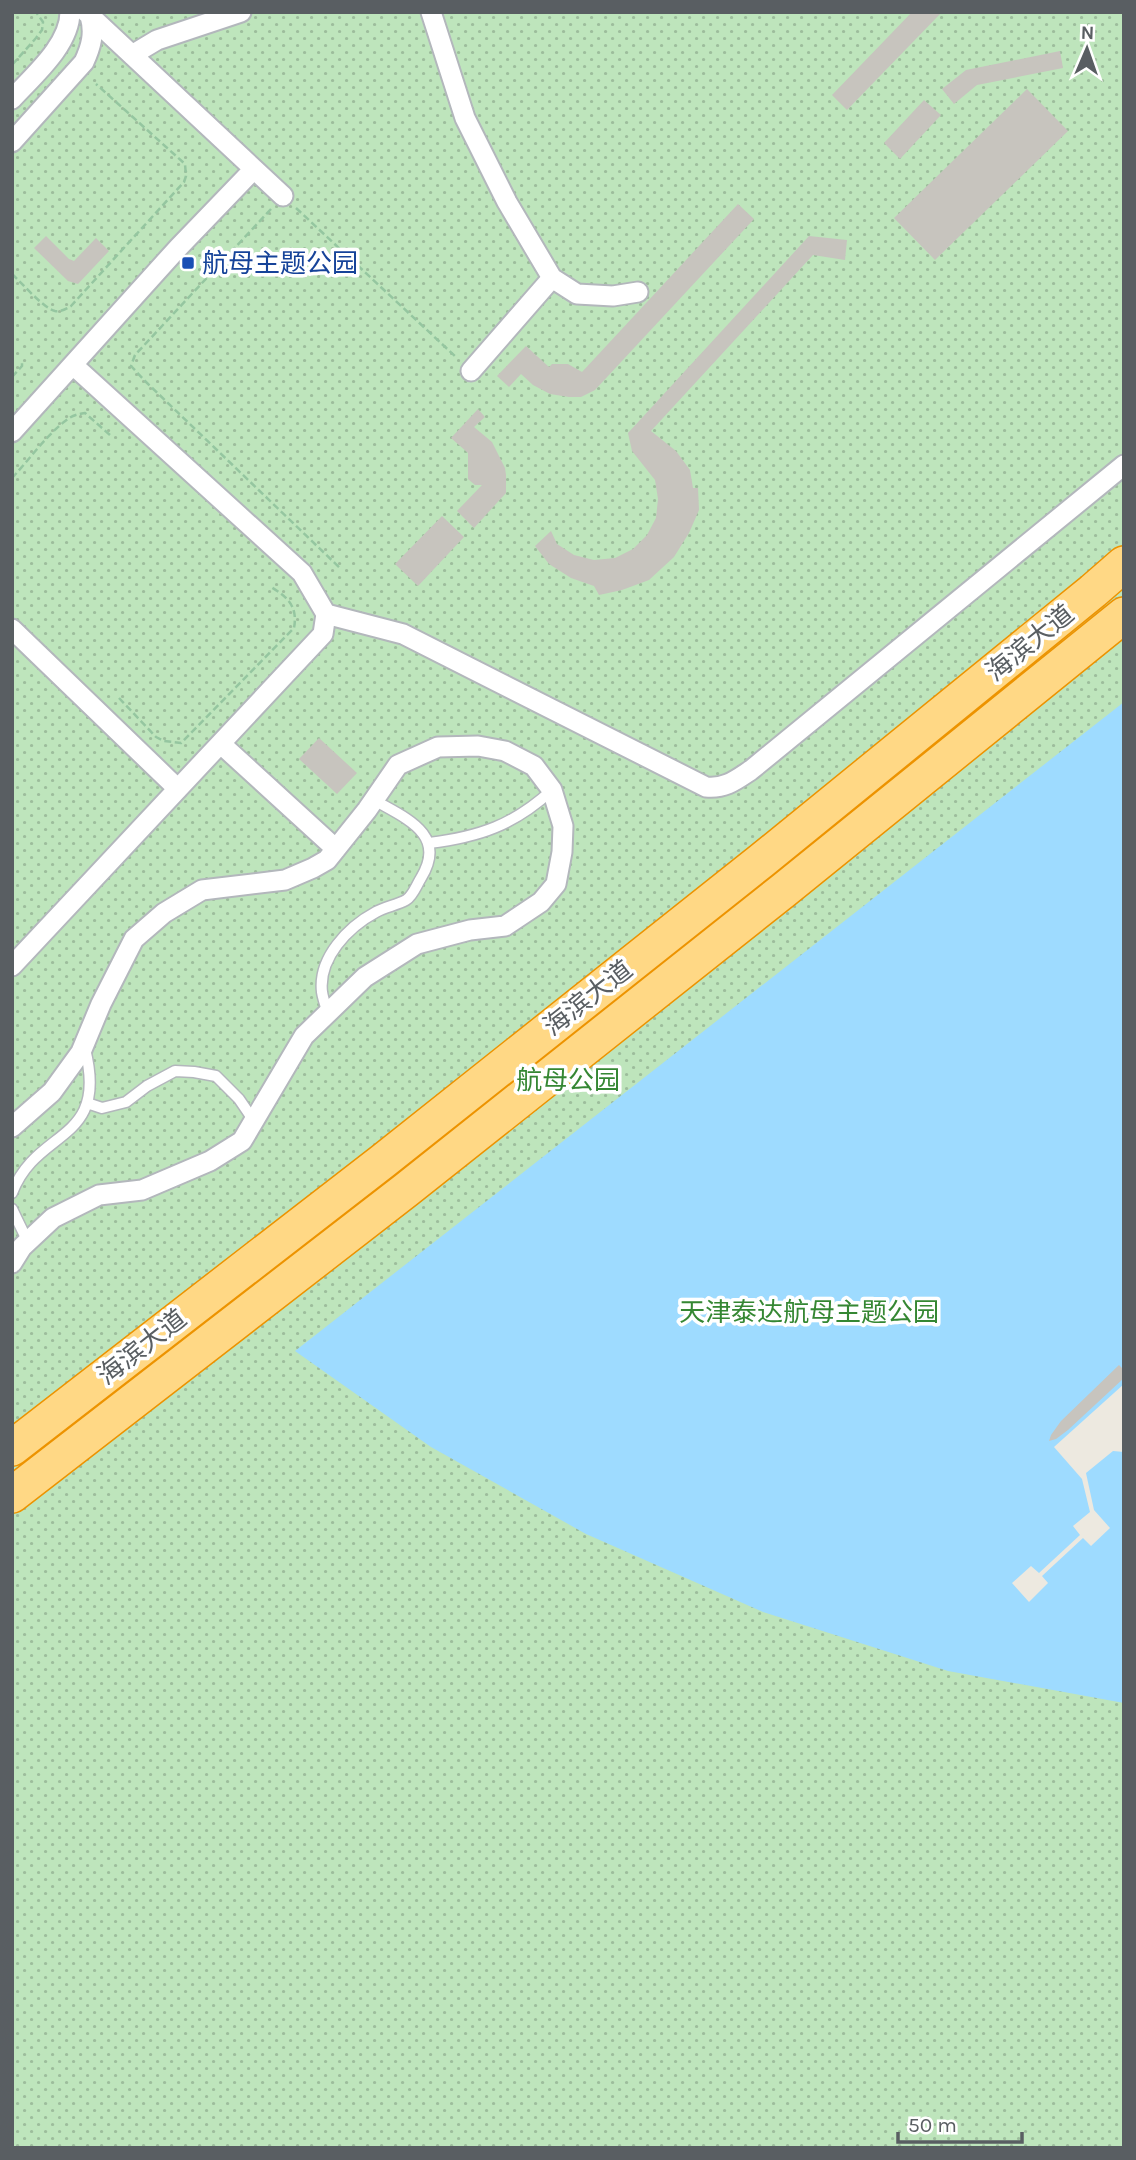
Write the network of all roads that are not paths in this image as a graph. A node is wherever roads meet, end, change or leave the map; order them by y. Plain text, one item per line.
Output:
1 (69, 12) edge
2 (240, 12) edge
3 (431, 12) edge
4 (88, 14) edge
5 (132, 55) junction
6 (12, 99) edge
7 (12, 142) edge
8 (253, 170) junction
9 (283, 196) road end
10 (552, 278) junction
11 (638, 292) dead end
12 (73, 365) junction
13 (471, 371) road end
14 (12, 432) edge
15 (1124, 466) edge
16 (1124, 565) edge
17 (326, 614) junction
18 (1124, 615) edge
19 (12, 629) edge
20 (220, 744) junction
21 (178, 789) junction
22 (552, 790) junction
23 (374, 800) junction
24 (429, 843) junction
25 (336, 849) junction
26 (12, 966) edge
27 (328, 1013) junction
28 (84, 1045) junction
29 (87, 1103) junction
30 (254, 1121) junction
31 (12, 1127) edge
32 (12, 1193) edge
33 (12, 1209) edge
34 (28, 1242) junction
35 (12, 1263) edge
36 (12, 1448) edge
37 (12, 1496) edge

1 - 6 street
2 - 5 street
3 - 10 street
4 - 5 street
4 - 7 street
5 - 8 street
8 - 9 street
8 - 12 street
10 - 11 street
10 - 13 street
12 - 14 street
12 - 17 street
15 - 17 street
16 - 36 highway, 海滨大道
17 - 20 street
18 - 37 highway, 海滨大道
19 - 21 street
20 - 21 street
20 - 25 street
21 - 26 street
22 - 23 street
22 - 24 lane
22 - 27 street
23 - 24 lane
23 - 25 street
24 - 27 lane
25 - 28 street
27 - 30 street
28 - 29 lane
28 - 31 street
29 - 30 lane
29 - 32 lane
30 - 34 street
33 - 34 lane
34 - 35 street

